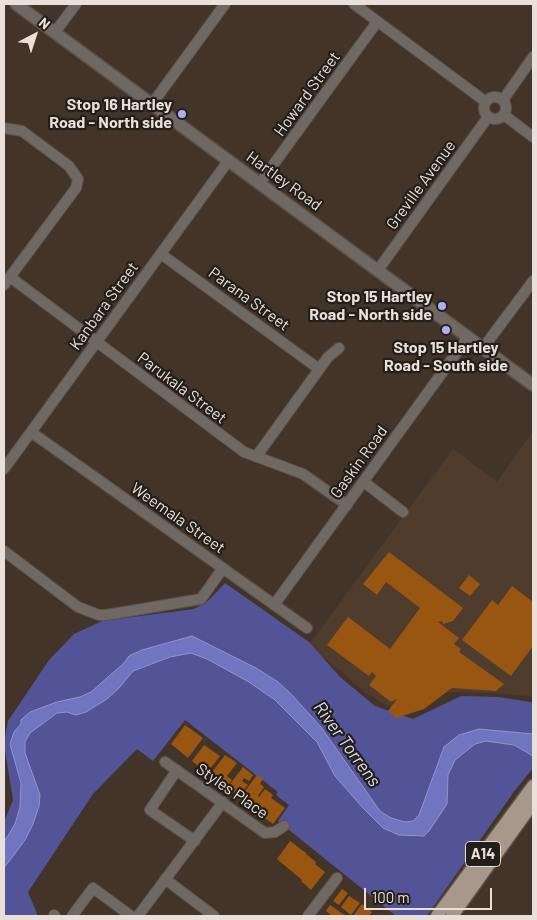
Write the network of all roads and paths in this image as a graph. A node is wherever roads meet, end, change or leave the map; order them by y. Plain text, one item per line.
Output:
1 (16, 4) edge
2 (76, 4) edge
3 (225, 4) edge
4 (354, 4) edge
5 (377, 22) junction
6 (55, 32) junction
7 (533, 57) edge
8 (503, 100) junction
9 (486, 102) junction
10 (152, 104) junction
11 (504, 115) junction
12 (488, 117) junction
13 (4, 128) edge
14 (533, 136) edge
15 (228, 160) junction
16 (260, 183) junction
17 (161, 254) junction
18 (378, 270) junction
19 (7, 281) edge
20 (533, 281) edge
21 (468, 337) junction
22 (96, 342) junction
23 (339, 348) dead end
24 (483, 348) junction
25 (319, 369) junction
26 (533, 385) edge
27 (30, 432) junction
28 (256, 457) junction
29 (4, 469) edge
30 (364, 482) junction
31 (347, 505) junction
32 (404, 512) dead end
33 (4, 551) edge
34 (223, 568) junction
35 (274, 604) junction
36 (307, 628) dead end
37 (165, 762) dead end
38 (177, 770) junction
39 (532, 796) edge
40 (223, 802) junction
41 (284, 826) dead end
42 (195, 841) junction
43 (337, 878) dead end
44 (165, 879) junction
45 (313, 914) edge
46 (72, 916) edge
47 (131, 916) edge
48 (138, 916) edge
49 (214, 916) edge
50 (437, 916) edge
51 (452, 916) edge

1 - 6 street, Hartley Road
2 - 6 street
3 - 10 street
4 - 5 street
5 - 9 street
5 - 16 street, Howard Street
6 - 10 street, Hartley Road
7 - 8 street
8 - 9 street
8 - 11 street
9 - 12 street
10 - 15 street, Hartley Road
11 - 12 street
11 - 14 street
12 - 18 street, Greville Avenue
13 - 19 street
15 - 16 street, Hartley Road
15 - 17 street, Kanbara Street
16 - 18 street, Hartley Road
17 - 22 street, Kanbara Street
17 - 25 street, Parana Street
18 - 21 street, Hartley Road
19 - 22 street, Parukala Street
20 - 24 street
21 - 24 street, Hartley Road
21 - 30 street, Gaskin Road
22 - 27 street, Kanbara Street
22 - 28 street, Parukala Street
23 - 25 street
24 - 26 street, Hartley Road
25 - 28 street
27 - 29 street, Kanbara Street
27 - 34 street, Weemala Street
28 - 31 street, Parukala Street
30 - 31 street, Gaskin Road
30 - 32 street
31 - 35 street, Gaskin Road
33 - 34 street
34 - 35 street, Weemala Street
35 - 36 street, Weemala Street
37 - 38 street, Styles Place
38 - 40 street, Styles Place
38 - 42 street
39 - 50 main road, A14
39 - 51 main road, A14
40 - 41 street, Styles Place
40 - 42 street
42 - 44 street
43 - 45 street
44 - 48 street
44 - 49 street
46 - 47 street

